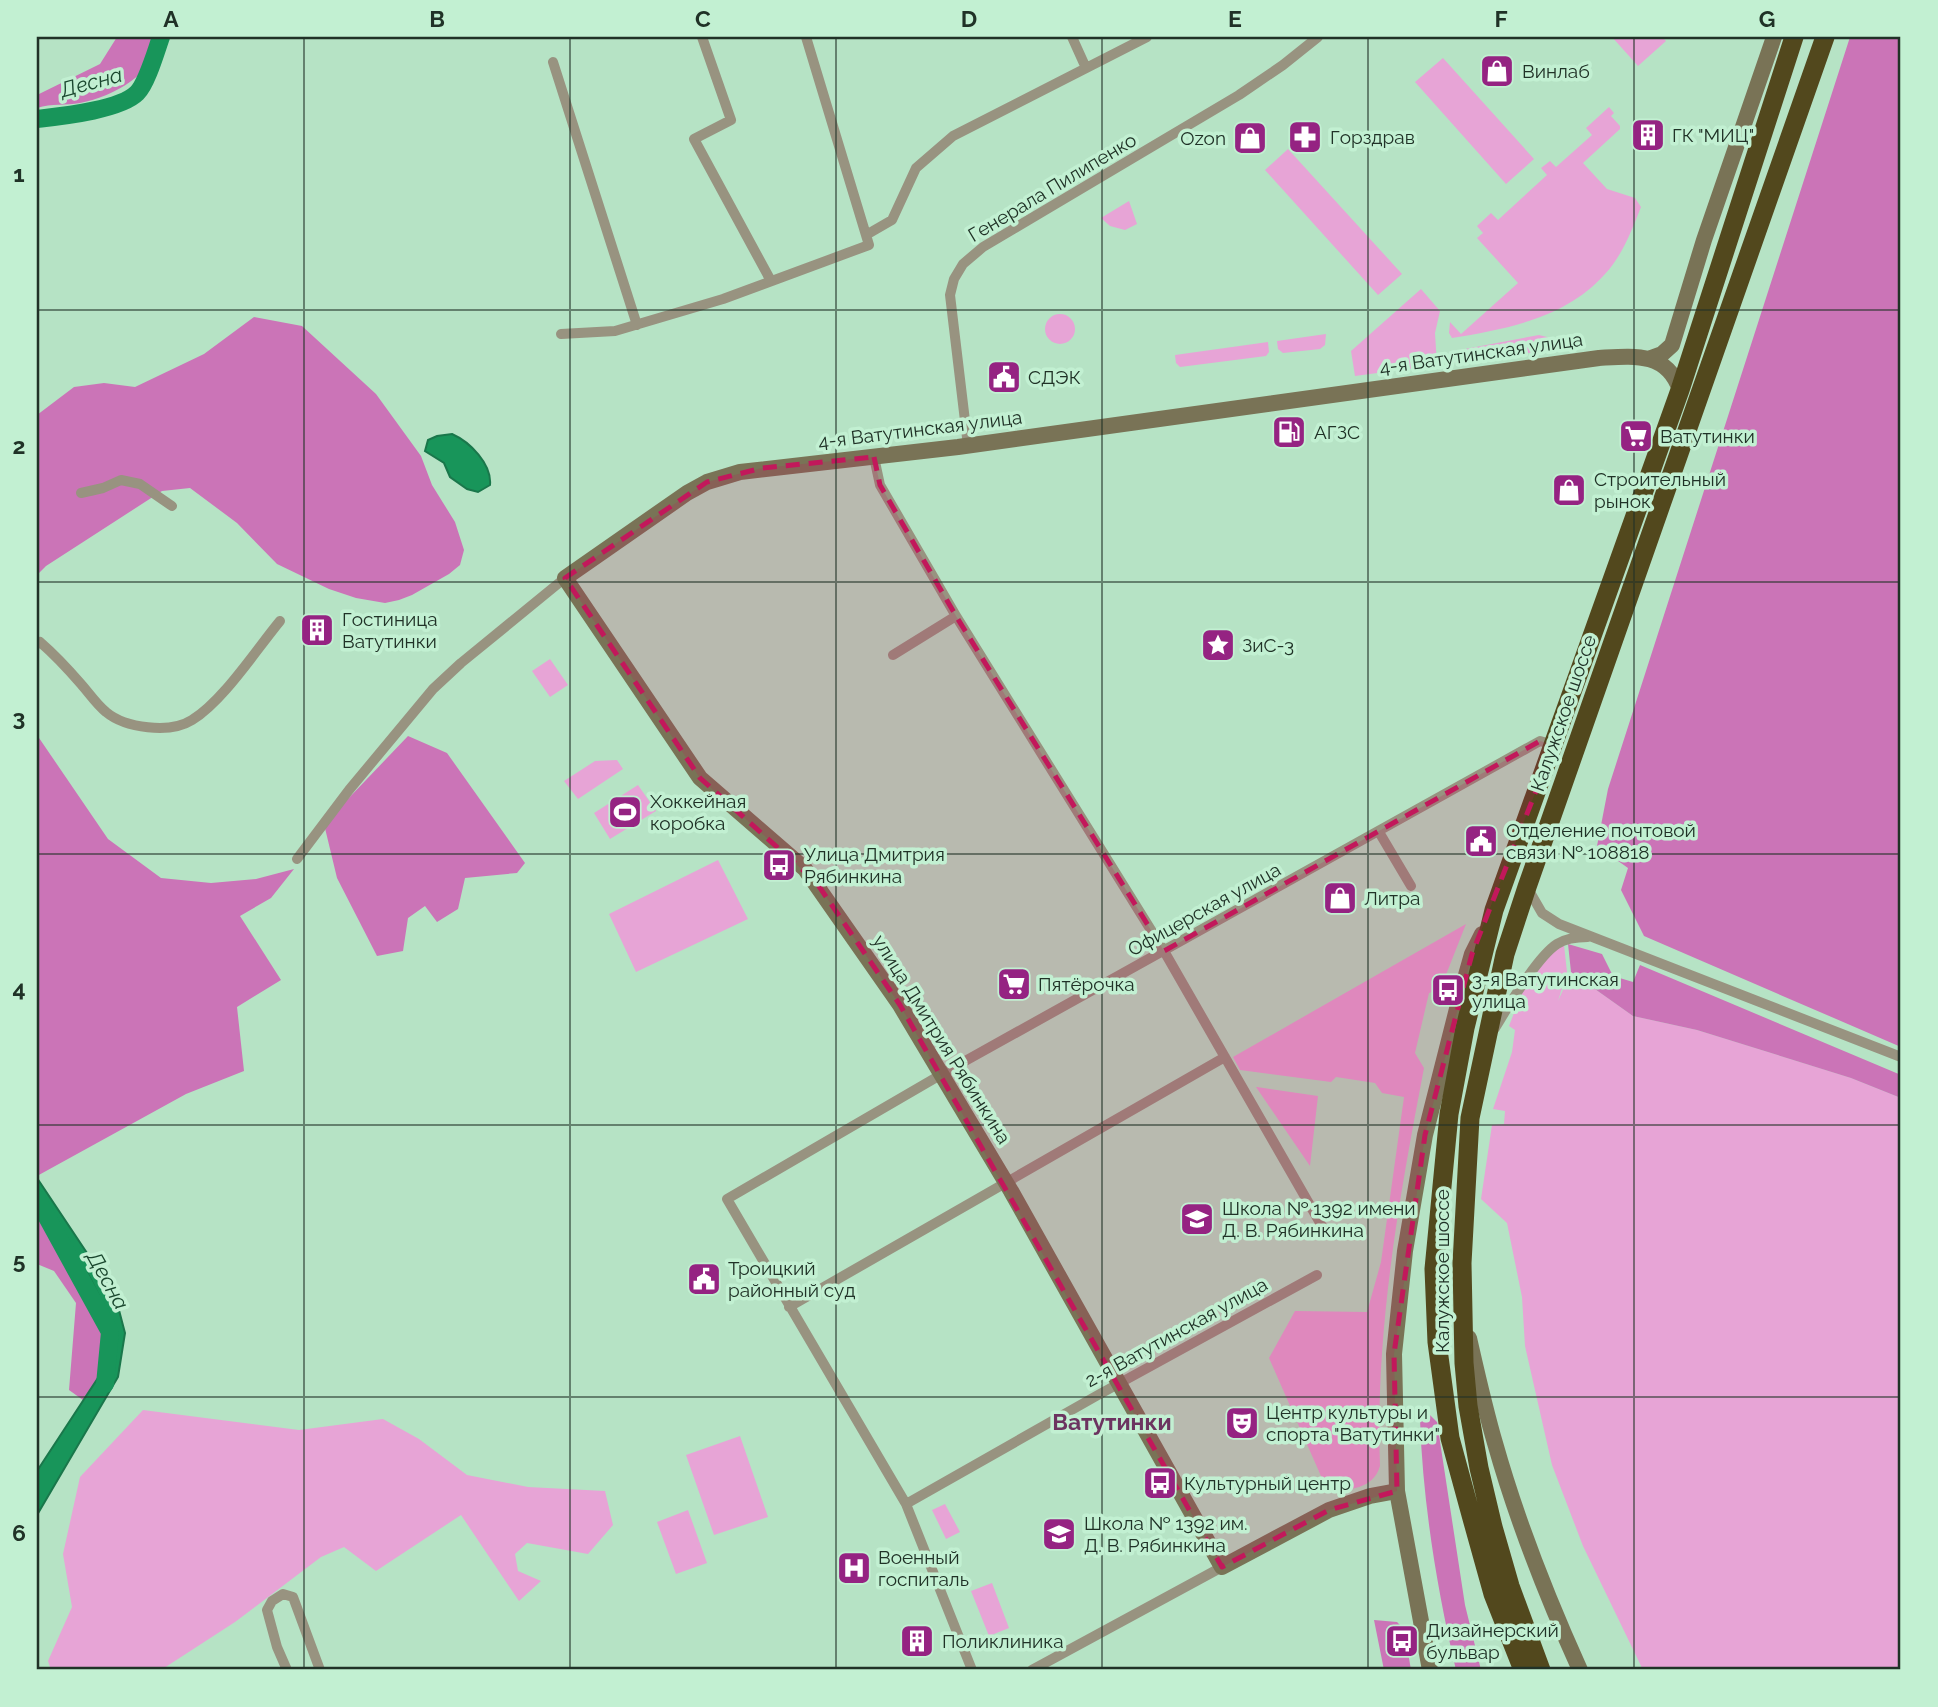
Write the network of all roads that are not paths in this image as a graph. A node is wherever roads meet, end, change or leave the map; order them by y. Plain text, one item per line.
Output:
1 (702, 37) edge
2 (806, 37) edge
3 (1072, 37) edge
4 (1147, 37) edge
5 (1318, 37) edge
6 (1774, 37) edge
7 (1794, 37) edge
8 (1825, 37) edge
9 (553, 62) dead end
10 (1086, 68) junction
11 (1707, 231) junction
12 (866, 235) junction
13 (771, 281) junction
14 (636, 325) junction
15 (561, 334) dead end
16 (1698, 334) junction
17 (1651, 358) junction
18 (1680, 390) junction
19 (968, 446) junction
20 (874, 457) junction
21 (81, 493) dead end
22 (172, 506) dead end
23 (565, 578) junction
24 (956, 616) junction
25 (280, 621) dead end
26 (37, 644) edge
27 (893, 655) dead end
28 (1554, 745) junction
29 (1379, 832) junction
30 (297, 859) dead end
31 (1411, 886) dead end
32 (1527, 887) junction
33 (1494, 910) junction
34 (1595, 936) junction
35 (1164, 951) junction
36 (1448, 1041) junction
37 (1486, 1044) junction
38 (1225, 1057) junction
39 (1901, 1057) edge
40 (943, 1074) junction
41 (1443, 1162) junction
42 (1006, 1182) junction
43 (1323, 1227) dead end
44 (1317, 1275) dead end
45 (789, 1307) junction
46 (1464, 1320) junction
47 (1120, 1383) junction
48 (1397, 1491) junction
49 (906, 1504) junction
50 (1222, 1567) junction
51 (287, 1670) edge
52 (320, 1670) edge
53 (972, 1670) edge
54 (1032, 1670) edge
55 (1430, 1670) edge
56 (1524, 1670) edge
57 (1541, 1670) edge
58 (1580, 1670) edge

1 - 13 street
2 - 12 street
3 - 10 street
4 - 10 street
5 - 19 street, Генерала Пилипенко
6 - 11 street
7 - 16 highway, Калужское шоссе
8 - 32 highway, Калужское шоссе
9 - 14 street
10 - 12 street
11 - 16 street
11 - 17 street
12 - 13 street
13 - 14 street
14 - 15 street
16 - 18 highway, Калужское шоссе
17 - 18 street
17 - 19 street, 4-я Ватутинская улица
18 - 28 highway, Калужское шоссе
19 - 20 street, 4-я Ватутинская улица
20 - 23 street, 4-я Ватутинская улица
20 - 24 street
21 - 22 street
23 - 30 street, 4-я Ватутинская улица
23 - 40 street, улица Дмитрия Рябинкина
24 - 27 street
24 - 35 street
25 - 26 street
28 - 29 street, Офицерская улица
28 - 33 highway, Калужское шоссе
29 - 31 street
29 - 35 street, Офицерская улица
32 - 34 street
32 - 37 highway, Калужское шоссе
33 - 36 street
33 - 41 highway, Калужское шоссе
34 - 37 street
34 - 39 street
35 - 38 street
35 - 40 street, Офицерская улица
36 - 41 street
36 - 48 street
37 - 46 highway, Калужское шоссе
38 - 42 street
38 - 43 street
40 - 42 street, улица Дмитрия Рябинкина
40 - 45 street, Офицерская улица
41 - 56 highway, Калужское шоссе
42 - 45 street
42 - 47 street, улица Дмитрия Рябинкина
44 - 47 street, 2-я Ватутинская улица
45 - 49 street
46 - 57 highway, Калужское шоссе
46 - 58 street
47 - 49 street, 2-я Ватутинская улица
47 - 50 street, улица Дмитрия Рябинкина
48 - 50 street
48 - 55 street
49 - 53 street
50 - 54 street
51 - 52 street

